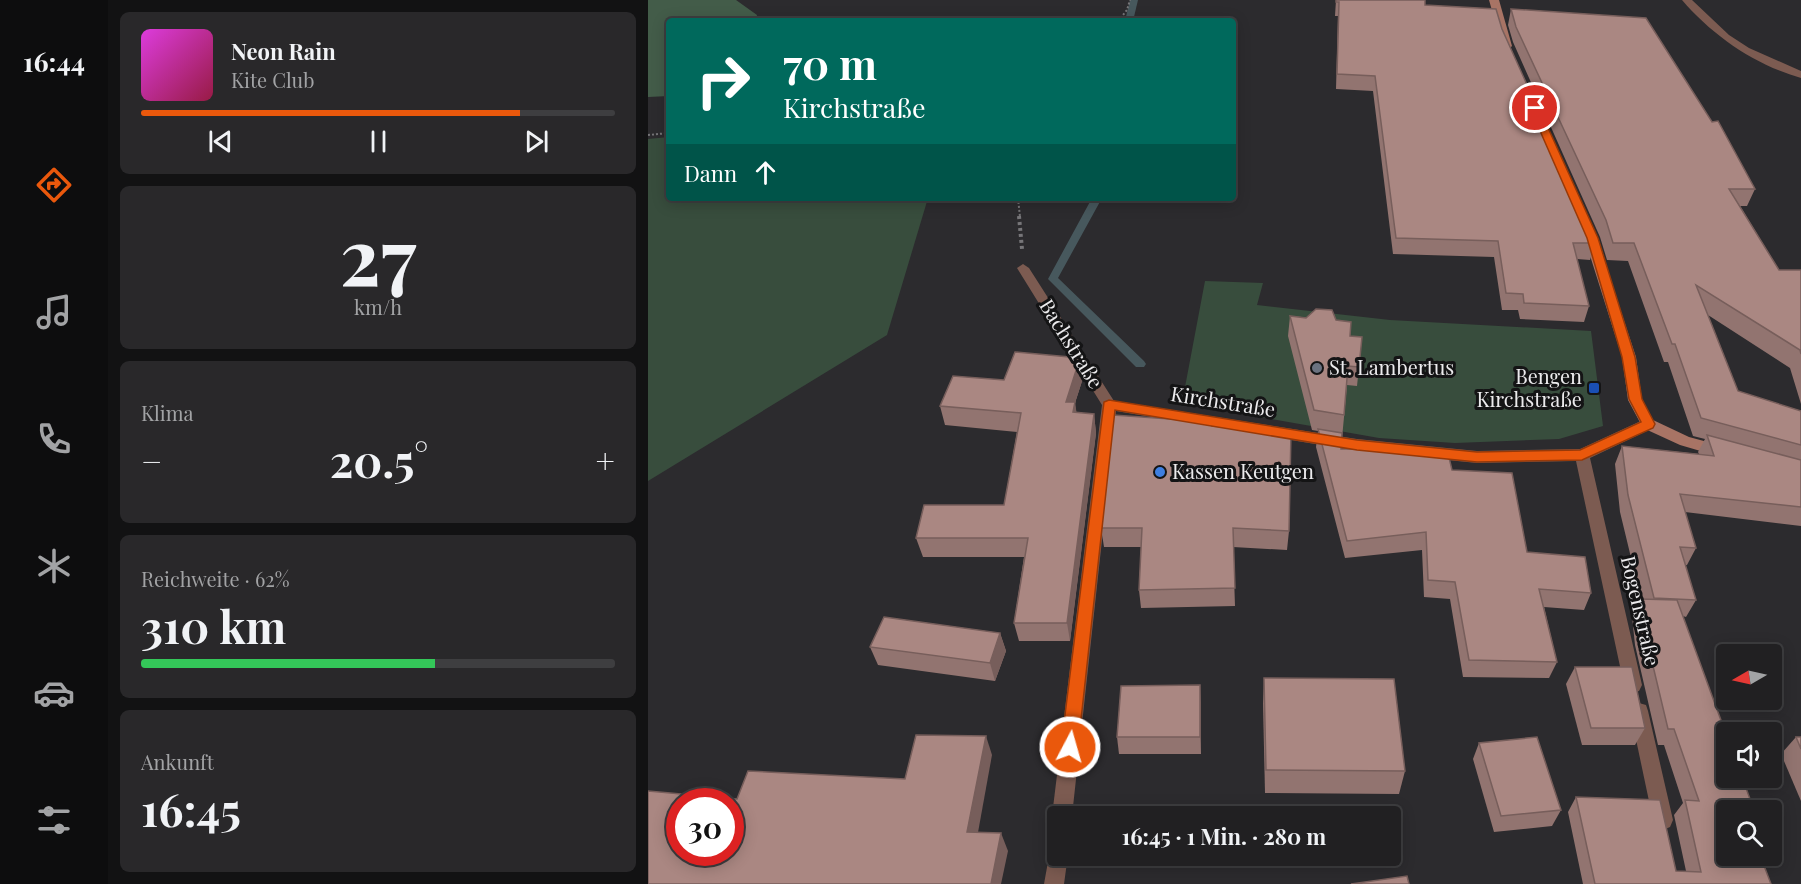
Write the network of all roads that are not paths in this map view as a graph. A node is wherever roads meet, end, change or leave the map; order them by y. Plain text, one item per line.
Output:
1 (1494, 0) edge
2 (1687, 0) edge
3 (1511, 54) edge
4 (1801, 75) edge
5 (1582, 217) edge
6 (1023, 268) road end
7 (1109, 405) junction
8 (1648, 424) junction
9 (1582, 455) junction
10 (1737, 455) edge
11 (1063, 806) edge
12 (1667, 838) edge
13 (1056, 866) edge
14 (1054, 884) edge

1 - 3 street
2 - 4 street
5 - 8 street
6 - 7 street, Bachstraße
7 - 9 street, Kirchstraße
7 - 11 street, Bachstraße
8 - 9 street
8 - 10 street
9 - 12 street, Bogenstraße
13 - 14 street

